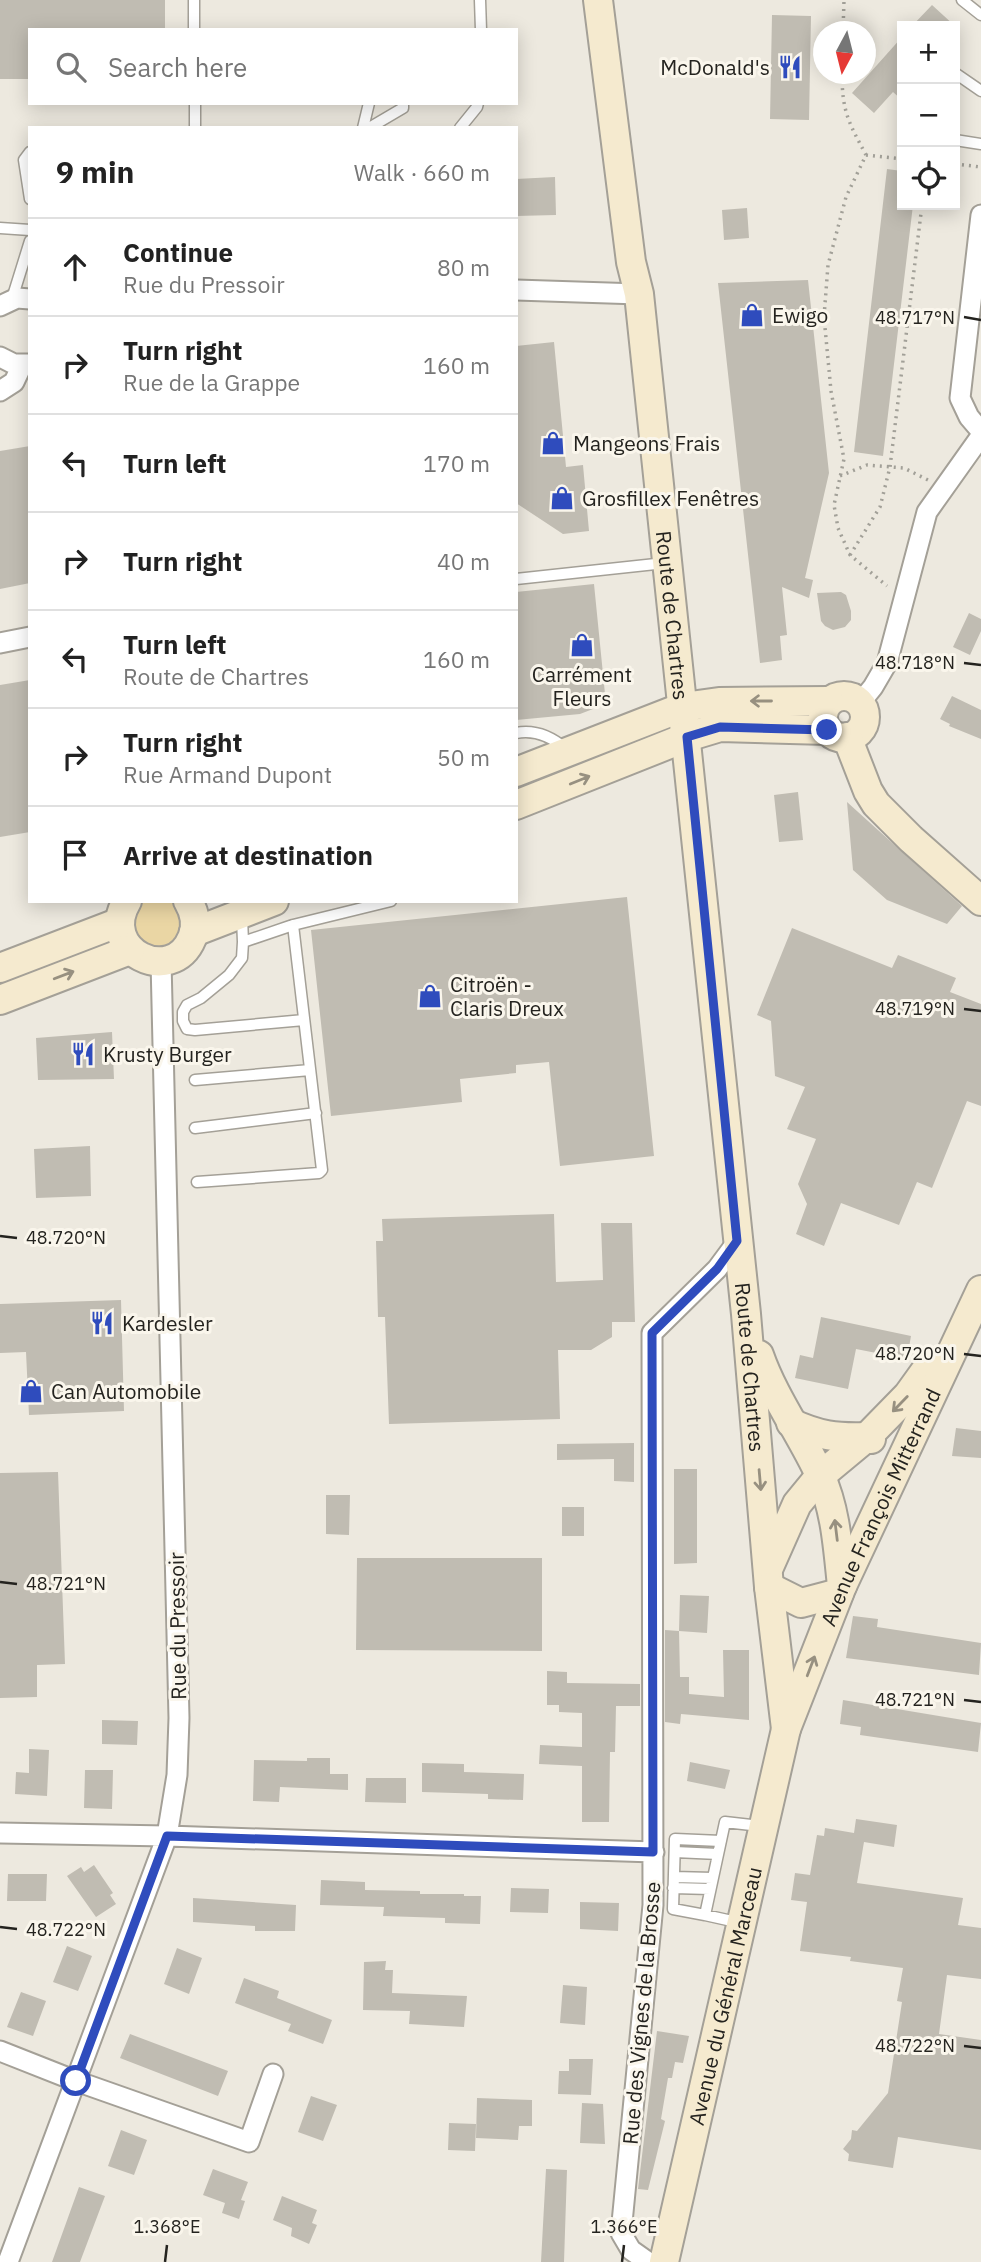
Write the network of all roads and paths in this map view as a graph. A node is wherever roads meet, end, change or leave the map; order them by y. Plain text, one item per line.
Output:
1 (194, 0) edge
2 (480, 0) edge
3 (598, 0) edge
4 (611, 0) edge
5 (844, 0) edge
6 (962, 0) edge
7 (981, 15) edge
8 (843, 21) edge
9 (194, 28) edge
10 (480, 28) edge
11 (960, 76) edge
12 (842, 84) edge
13 (617, 87) junction
14 (981, 91) edge
15 (195, 105) edge
16 (369, 105) edge
17 (403, 105) edge
18 (478, 105) edge
19 (195, 126) edge
20 (363, 126) edge
21 (372, 126) edge
22 (462, 126) edge
23 (960, 141) edge
24 (981, 144) edge
25 (28, 155) edge
26 (866, 155) junction
27 (897, 158) edge
28 (960, 165) edge
29 (981, 167) edge
30 (28, 187) edge
31 (921, 210) edge
32 (981, 215) edge
33 (0, 228) edge
34 (28, 230) edge
35 (28, 248) edge
36 (518, 290) edge
37 (639, 294) junction
38 (14, 301) edge
39 (0, 357) edge
40 (26, 365) edge
41 (0, 391) edge
42 (981, 433) edge
43 (890, 467) junction
44 (840, 476) junction
45 (944, 488) junction
46 (850, 555) junction
47 (669, 563) junction
48 (518, 579) edge
49 (903, 598) junction
50 (28, 637) edge
51 (0, 643) edge
52 (829, 701) junction
53 (860, 703) junction
54 (683, 707) junction
55 (518, 733) edge
56 (837, 733) junction
57 (687, 737) junction
58 (569, 752) junction
59 (520, 771) edge
60 (526, 801) edge
61 (981, 901) edge
62 (189, 903) edge
63 (271, 903) edge
64 (383, 903) edge
65 (123, 912) edge
66 (243, 919) edge
67 (293, 925) junction
68 (194, 932) junction
69 (130, 950) junction
70 (161, 961) junction
71 (0, 968) edge
72 (0, 1000) edge
73 (304, 1020) junction
74 (310, 1070) junction
75 (195, 1080) dead end
76 (316, 1113) junction
77 (195, 1128) dead end
78 (197, 1182) dead end
79 (737, 1241) junction
80 (975, 1300) edge
81 (746, 1314) junction
82 (791, 1423) junction
83 (867, 1437) junction
84 (896, 1468) junction
85 (820, 1476) junction
86 (769, 1579) junction
87 (841, 1590) junction
88 (786, 1729) junction
89 (764, 1827) junction
90 (0, 1833) edge
91 (167, 1836) junction
92 (721, 1841) junction
93 (653, 1852) junction
94 (675, 1852) junction
95 (718, 1854) junction
96 (713, 1878) junction
97 (674, 1882) junction
98 (710, 1889) junction
99 (705, 1915) junction
100 (742, 1924) junction
101 (0, 2051) edge
102 (273, 2074) dead end
103 (76, 2081) junction
104 (8, 2262) edge
105 (648, 2262) edge
106 (664, 2262) edge

1 - 9 lane
2 - 10 lane
3 - 13 main road, Route de Chartres
4 - 13 main road, Route de Chartres
5 - 8 path
6 - 7 lane
11 - 14 lane
12 - 26 path
13 - 37 main road, Route de Chartres
15 - 19 lane
16 - 20 lane
17 - 21 lane
18 - 22 lane
23 - 24 lane
25 - 30 lane
26 - 27 path
26 - 44 path
28 - 29 path
31 - 43 path
32 - 42 street
33 - 34 lane
35 - 38 lane
36 - 37 street
37 - 47 main road, Route de Chartres
39 - 40 street
40 - 41 street
42 - 45 street
43 - 44 path
43 - 45 path
43 - 46 path
44 - 46 path
45 - 49 street
46 - 49 path
47 - 48 lane
47 - 54 main road, Route de Chartres
49 - 53 street
50 - 51 street
52 - 53 main road
52 -> 54 main road
52 - 56 main road
53 - 56 main road
54 - 57 main road, Route de Chartres
54 - 58 main road
55 - 58 lane
56 - 57 main road
56 - 61 main road
60 -> 57 main road
57 - 79 main road, Route de Chartres
58 - 59 main road
59 - 60 main road
62 - 68 main road
63 - 66 main road
64 - 67 lane
65 - 69 main road
65 - 71 main road
66 - 67 lane
66 - 68 main road
66 - 73 lane
67 - 73 lane
68 - 70 main road
69 - 70 main road
72 -> 69 main road
70 - 91 street, Rue du Pressoir
73 - 74 lane
74 - 75 lane
74 - 76 lane
76 - 77 lane
76 - 78 lane
79 - 81 main road, Route de Chartres
79 - 93 street, Rue des Vignes de la Brosse
80 -> 83 main road
80 - 84 main road, Avenue François Mitterrand
81 - 82 main road
81 -> 86 main road, Route de Chartres
82 - 83 main road
82 - 85 main road
83 - 84 main road
83 - 85 main road
84 - 87 main road, Avenue François Mitterrand
85 - 86 main road
87 -> 85 main road
86 - 87 main road
86 - 88 main road, Route de Chartres
88 -> 87 main road, Avenue François Mitterrand
88 - 89 main road, Avenue du Général Marceau
89 - 92 lane
89 - 100 main road, Avenue du Général Marceau
90 - 91 street
91 - 93 street
91 - 103 street, Rue du Pressoir
92 - 94 lane
92 - 95 lane
93 - 105 street, Rue des Vignes de la Brosse
94 - 95 lane
94 - 97 lane
95 - 96 lane
96 - 97 lane
96 - 98 lane
97 - 98 lane
97 - 99 lane
98 - 99 lane
99 - 100 lane
100 - 106 main road, Avenue du Général Marceau
101 - 103 street
102 - 103 street
103 - 104 street, Rue du Pressoir

